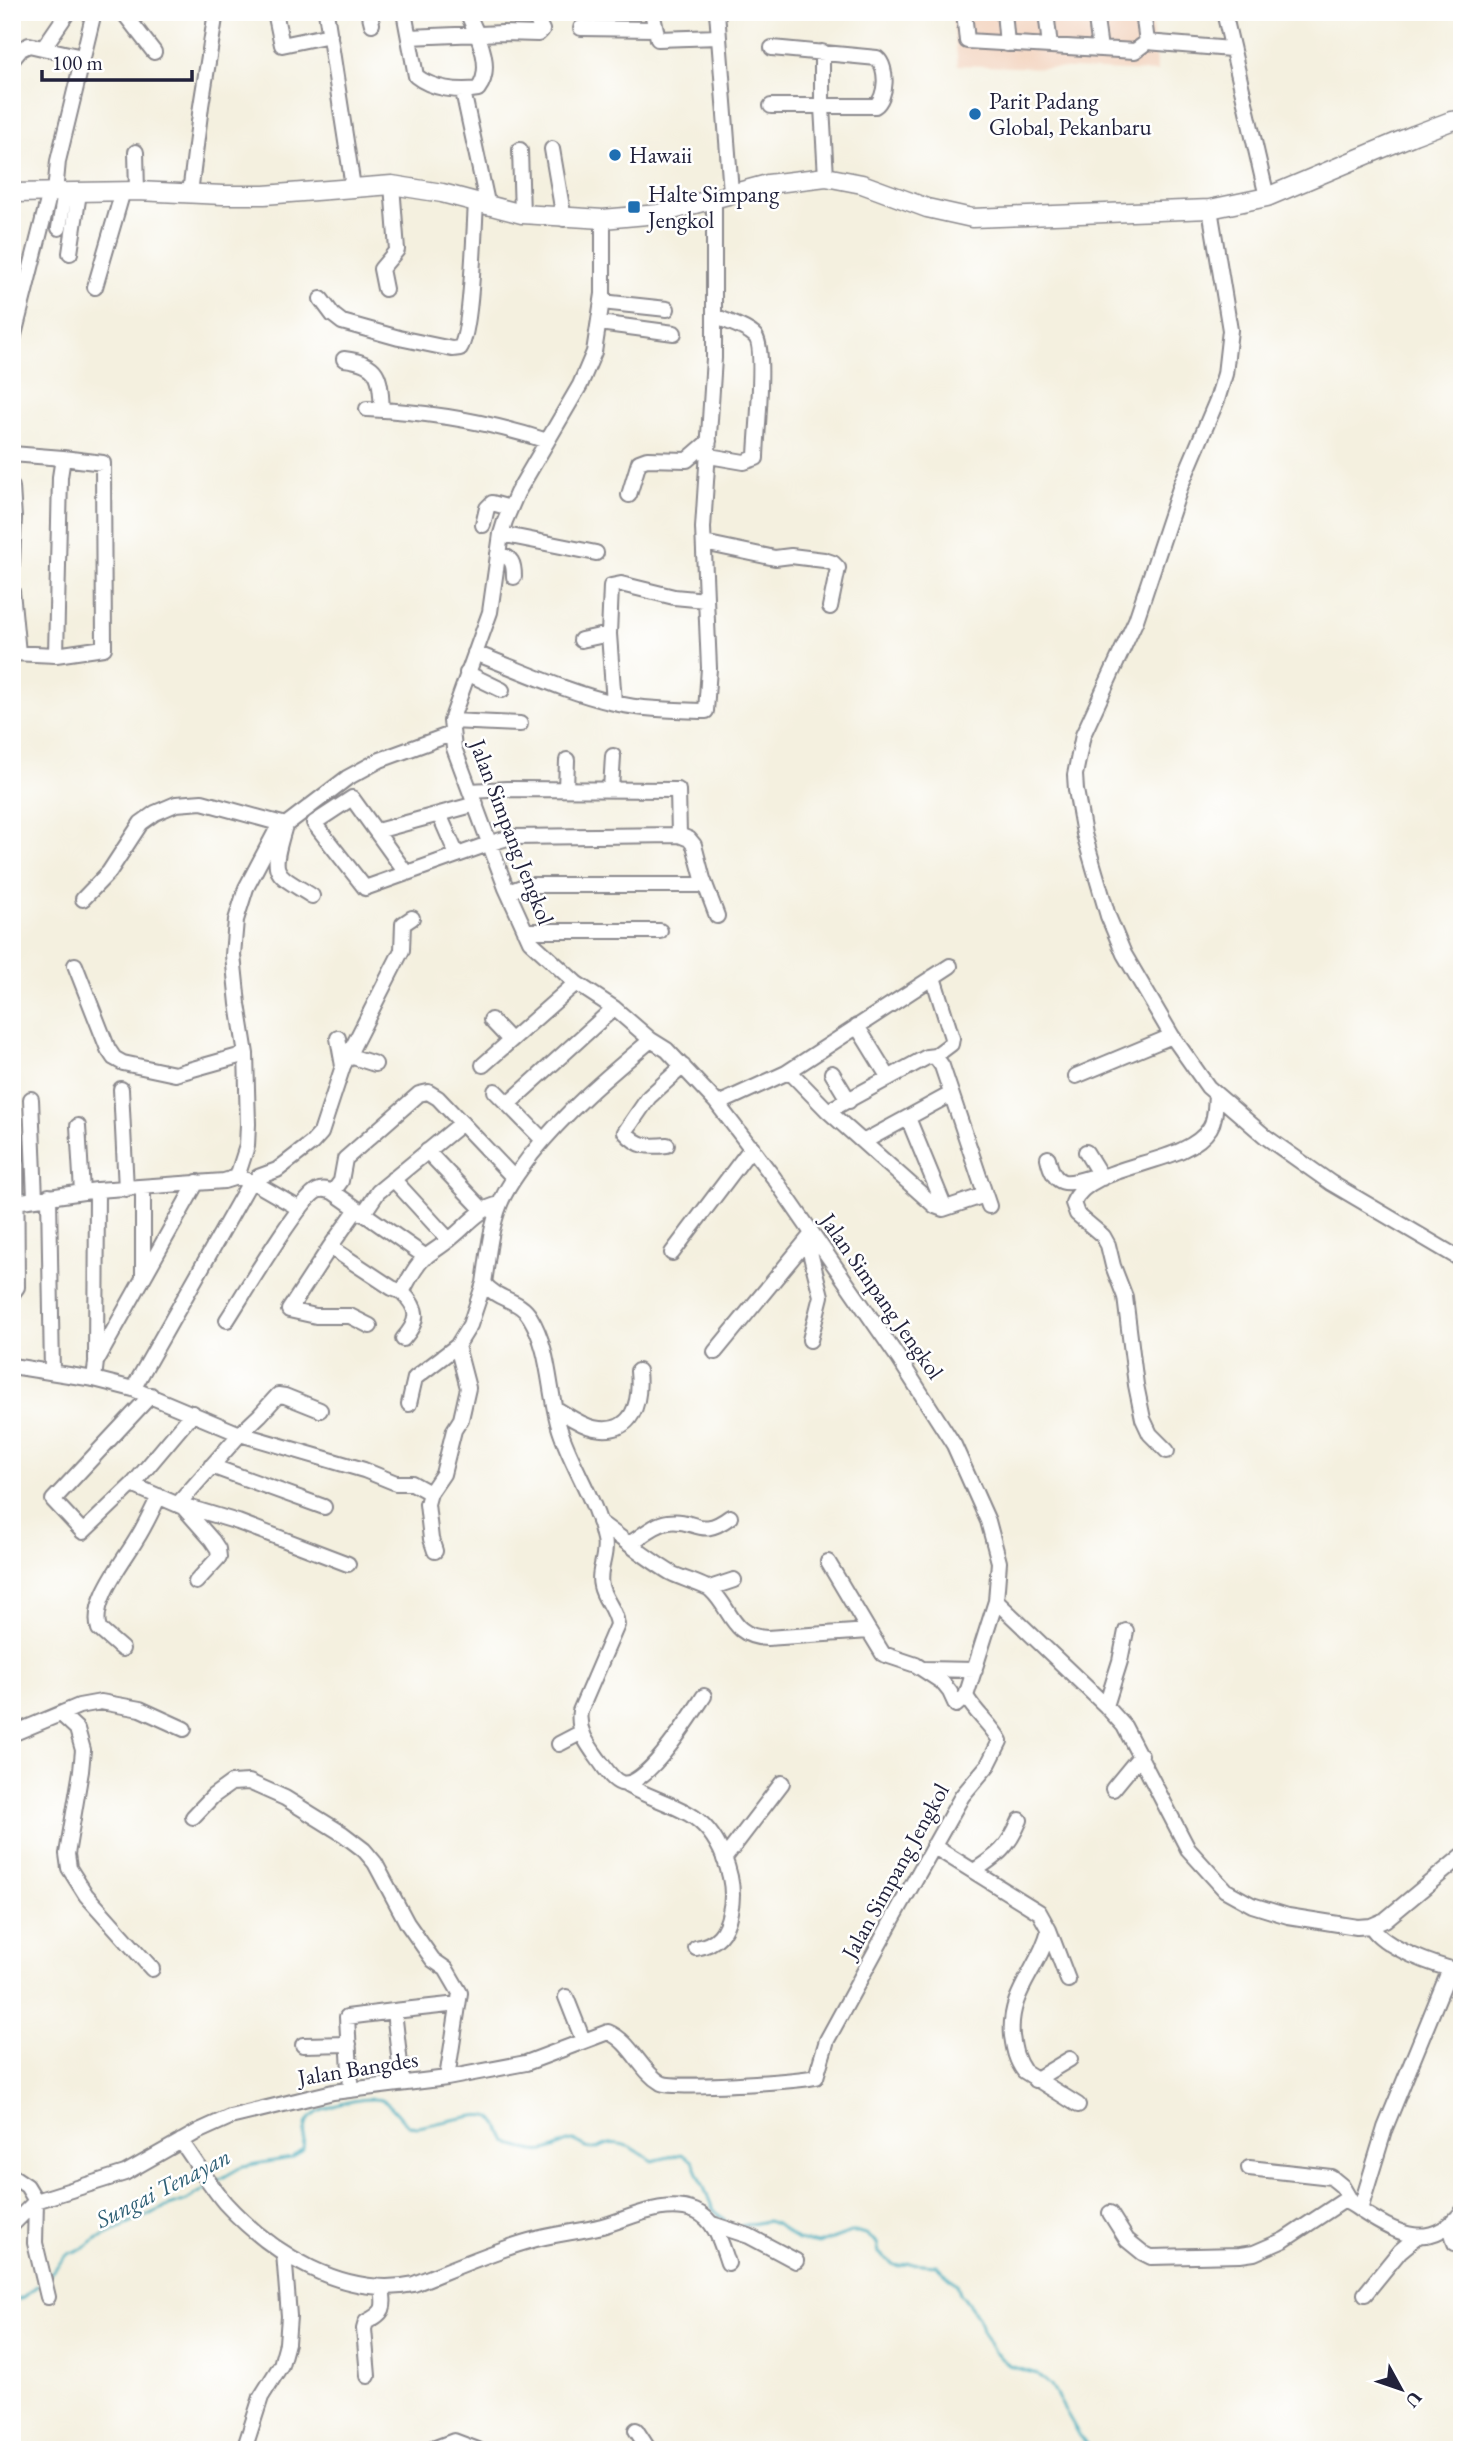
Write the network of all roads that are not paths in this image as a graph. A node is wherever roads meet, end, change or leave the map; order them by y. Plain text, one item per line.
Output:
1 (68, 12) edge
2 (94, 12) edge
3 (123, 12) edge
4 (216, 12) edge
5 (275, 12) edge
6 (327, 12) edge
7 (404, 12) edge
8 (467, 12) edge
9 (533, 12) edge
10 (652, 12) edge
11 (717, 12) edge
12 (964, 12) edge
13 (1004, 12) edge
14 (1046, 12) edge
15 (1095, 12) edge
16 (1143, 12) edge
17 (1224, 12) edge
18 (582, 28) dead end
19 (656, 29) junction
20 (330, 35) junction
21 (477, 35) junction
22 (409, 37) junction
23 (718, 37) junction
24 (1147, 43) junction
25 (1007, 44) junction
26 (1050, 46) junction
27 (44, 47) junction
28 (772, 48) dead end
29 (1100, 49) junction
30 (1231, 49) junction
31 (154, 52) dead end
32 (822, 52) junction
33 (82, 57) junction
34 (12, 60) edge
35 (463, 91) junction
36 (771, 106) dead end
37 (822, 107) junction
38 (1462, 120) edge
39 (552, 149) dead end
40 (520, 150) dead end
41 (136, 152) dead end
42 (826, 177) junction
43 (392, 185) junction
44 (353, 187) junction
45 (130, 191) junction
46 (12, 193) edge
47 (62, 193) junction
48 (190, 193) junction
49 (723, 195) junction
50 (1267, 197) junction
51 (482, 205) junction
52 (1210, 209) junction
53 (522, 214) junction
54 (564, 219) junction
55 (604, 219) junction
56 (59, 228) dead end
57 (70, 253) dead end
58 (95, 287) dead end
59 (386, 289) dead end
60 (321, 299) dead end
61 (602, 302) junction
62 (667, 309) dead end
63 (715, 316) junction
64 (599, 323) junction
65 (674, 333) dead end
66 (13, 340) edge
67 (344, 359) dead end
68 (547, 442) junction
69 (709, 449) junction
70 (12, 454) edge
71 (63, 457) junction
72 (687, 460) junction
73 (707, 474) junction
74 (12, 487) edge
75 (629, 495) dead end
76 (510, 508) junction
77 (483, 525) dead end
78 (501, 534) junction
79 (704, 543) junction
80 (596, 553) dead end
81 (498, 554) junction
82 (12, 564) edge
83 (514, 577) dead end
84 (12, 591) edge
85 (706, 600) junction
86 (830, 607) dead end
87 (609, 634) junction
88 (581, 640) dead end
89 (15, 653) edge
90 (475, 653) junction
91 (56, 655) junction
92 (467, 673) junction
93 (502, 690) dead end
94 (614, 703) junction
95 (520, 724) dead end
96 (451, 728) junction
97 (613, 756) dead end
98 (567, 760) dead end
99 (566, 789) junction
100 (611, 789) junction
101 (473, 798) junction
102 (439, 814) junction
103 (286, 825) junction
104 (377, 831) junction
105 (679, 835) junction
106 (491, 843) junction
107 (457, 855) junction
108 (406, 873) junction
109 (705, 885) junction
110 (508, 892) junction
111 (312, 896) dead end
112 (83, 899) dead end
113 (717, 916) dead end
114 (412, 918) dead end
115 (524, 931) junction
116 (660, 931) dead end
117 (75, 965) dead end
118 (950, 966) dead end
119 (933, 977) junction
120 (576, 984) junction
121 (614, 1008) junction
122 (491, 1020) dead end
123 (857, 1026) junction
124 (1172, 1036) junction
125 (338, 1038) dead end
126 (510, 1040) junction
127 (651, 1040) junction
128 (246, 1054) junction
129 (935, 1056) junction
130 (347, 1061) junction
131 (375, 1064) dead end
132 (483, 1065) dead end
133 (683, 1066) junction
134 (786, 1073) junction
135 (832, 1073) dead end
136 (1076, 1076) dead end
137 (889, 1078) junction
138 (121, 1089) dead end
139 (495, 1091) dead end
140 (951, 1094) junction
141 (1216, 1095) junction
142 (30, 1099) dead end
143 (849, 1101) junction
144 (508, 1104) junction
145 (718, 1104) junction
146 (828, 1111) junction
147 (908, 1118) junction
148 (462, 1123) junction
149 (78, 1126) dead end
150 (12, 1138) edge
151 (543, 1140) junction
152 (863, 1142) junction
153 (667, 1145) dead end
154 (752, 1147) junction
155 (427, 1151) junction
156 (1086, 1152) dead end
157 (1048, 1158) dead end
158 (1101, 1176) junction
159 (514, 1178) junction
160 (13, 1179) edge
161 (247, 1180) junction
162 (393, 1180) junction
163 (197, 1182) junction
164 (143, 1187) junction
165 (127, 1189) junction
166 (89, 1191) junction
167 (333, 1192) junction
168 (42, 1198) junction
169 (15, 1202) junction
170 (500, 1204) junction
171 (945, 1208) junction
172 (300, 1209) junction
173 (484, 1210) junction
174 (360, 1211) junction
175 (14, 1227) edge
176 (810, 1237) junction
177 (449, 1240) junction
178 (330, 1247) junction
179 (673, 1253) dead end
180 (426, 1257) junction
181 (1462, 1259) edge
182 (143, 1278) junction
183 (484, 1283) junction
184 (402, 1292) junction
185 (12, 1295) edge
186 (227, 1320) dead end
187 (370, 1326) dead end
188 (403, 1339) dead end
189 (810, 1340) dead end
190 (457, 1346) junction
191 (715, 1352) dead end
192 (96, 1362) junction
193 (12, 1366) edge
194 (638, 1370) dead end
195 (52, 1372) junction
196 (94, 1379) junction
197 (133, 1388) junction
198 (151, 1395) junction
199 (409, 1404) dead end
200 (555, 1408) junction
201 (320, 1410) dead end
202 (193, 1413) junction
203 (240, 1434) junction
204 (1167, 1451) dead end
205 (211, 1466) junction
206 (134, 1483) junction
207 (430, 1493) junction
208 (159, 1496) junction
209 (178, 1504) junction
210 (324, 1507) dead end
211 (730, 1517) dead end
212 (599, 1522) junction
213 (629, 1544) junction
214 (435, 1551) dead end
215 (828, 1562) dead end
216 (348, 1564) dead end
217 (734, 1580) dead end
218 (196, 1582) dead end
219 (710, 1588) junction
220 (996, 1601) junction
221 (1126, 1631) dead end
222 (869, 1632) junction
223 (122, 1649) dead end
224 (924, 1669) junction
225 (975, 1670) junction
226 (704, 1696) dead end
227 (966, 1696) junction
228 (1106, 1706) junction
229 (62, 1715) junction
230 (184, 1729) dead end
231 (582, 1732) junction
232 (12, 1734) edge
233 (559, 1744) dead end
234 (1141, 1755) junction
235 (782, 1783) dead end
236 (625, 1784) junction
237 (1113, 1789) dead end
238 (193, 1816) dead end
239 (1020, 1820) dead end
240 (933, 1846) junction
241 (1462, 1856) edge
242 (724, 1859) junction
243 (974, 1871) junction
244 (1371, 1926) junction
245 (1049, 1930) junction
246 (696, 1948) dead end
247 (152, 1969) dead end
248 (1456, 1970) edge
249 (1068, 1980) dead end
250 (566, 1997) dead end
251 (458, 2004) junction
252 (394, 2011) junction
253 (583, 2040) junction
254 (349, 2044) junction
255 (303, 2045) dead end
256 (1070, 2059) dead end
257 (447, 2078) junction
258 (1035, 2080) junction
259 (402, 2082) junction
260 (351, 2089) junction
261 (1078, 2105) dead end
262 (181, 2141) junction
263 (1249, 2168) dead end
264 (12, 2176) edge
265 (36, 2201) junction
266 (1356, 2206) junction
267 (1462, 2212) edge
268 (1110, 2213) dead end
269 (712, 2224) junction
270 (12, 2225) edge
271 (1450, 2226) junction
272 (1418, 2236) junction
273 (1462, 2246) edge
274 (284, 2253) junction
275 (796, 2261) dead end
276 (728, 2263) dead end
277 (382, 2287) junction
278 (1365, 2294) dead end
279 (48, 2297) dead end
280 (368, 2376) dead end
281 (636, 2430) dead end
282 (244, 2450) edge
283 (430, 2450) edge
284 (478, 2450) edge
285 (649, 2450) edge

1 - 27 street
2 - 33 street
3 - 31 street
4 - 48 street
5 - 20 street
6 - 20 street
7 - 22 street
8 - 21 street
9 - 21 street
10 - 19 street
11 - 23 street
12 - 25 street
13 - 25 street
14 - 26 street
15 - 29 street
16 - 24 street
17 - 30 street
18 - 19 street
19 - 23 street
20 - 44 street
21 - 22 street
21 - 35 street
22 - 35 street
23 - 49 street
24 - 29 street
24 - 30 street
25 - 26 street
26 - 29 street
27 - 33 street
27 - 34 street
28 - 32 street
30 - 50 street
32 - 37 street
32 - 37 street
33 - 47 street
35 - 51 street
36 - 37 street
37 - 42 street
38 - 50 main road
39 - 54 street
40 - 53 street
41 - 45 street
42 - 49 main road
42 - 52 main road
43 - 44 main road
43 - 51 main road
43 - 59 street
44 - 48 main road
45 - 47 main road
45 - 48 main road
45 - 58 street
46 - 47 main road
47 - 56 street
47 - 57 street
47 - 66 street
49 - 55 main road
49 - 63 street
50 - 52 main road
51 - 53 main road
51 - 60 street
52 - 124 street
53 - 54 main road
54 - 55 main road
55 - 61 street, Jalan Simpang Jengkol
61 - 62 street
61 - 64 street, Jalan Simpang Jengkol
63 - 69 street
63 - 69 street
64 - 65 street
64 - 68 street, Jalan Simpang Jengkol
67 - 68 street
68 - 76 street, Jalan Simpang Jengkol
69 - 72 street
69 - 73 street
70 - 71 street
71 - 91 street
71 - 91 street
72 - 73 street
72 - 75 street
73 - 79 street
74 - 82 street
76 - 77 street
76 - 78 street, Jalan Simpang Jengkol
78 - 80 street
78 - 81 street, Jalan Simpang Jengkol
79 - 85 street
79 - 86 street
81 - 83 street
81 - 90 street, Jalan Simpang Jengkol
84 - 89 street
85 - 87 street
85 - 94 street
87 - 88 street
87 - 94 street
89 - 91 street
90 - 92 street, Jalan Simpang Jengkol
90 - 94 street
92 - 93 street
92 - 96 street, Jalan Simpang Jengkol
95 - 96 street
96 - 101 street, Jalan Simpang Jengkol
96 - 103 street
97 - 100 street
98 - 99 street
99 - 100 street
99 - 101 street
100 - 105 street
101 - 102 street
101 - 106 street, Jalan Simpang Jengkol
102 - 104 street
102 - 107 street
103 - 111 street
103 - 112 street
103 - 128 street
104 - 108 street
104 - 108 street
105 - 106 street
105 - 109 street
106 - 107 street
106 - 110 street, Jalan Simpang Jengkol
107 - 108 street
109 - 110 street
109 - 113 street
110 - 115 street, Jalan Simpang Jengkol
114 - 130 street
115 - 116 street
115 - 120 street, Jalan Simpang Jengkol
117 - 128 street
118 - 119 street
119 - 123 street
119 - 129 street
120 - 121 street, Jalan Simpang Jengkol
120 - 126 street
121 - 127 street, Jalan Simpang Jengkol
121 - 144 street
122 - 126 street
123 - 134 street
123 - 137 street
124 - 136 street
124 - 141 street
125 - 130 street
126 - 132 street
127 - 133 street, Jalan Simpang Jengkol
127 - 151 street
128 - 161 street
129 - 137 street
129 - 140 street
130 - 131 street
130 - 161 street
133 - 145 street, Jalan Simpang Jengkol
133 - 153 street
134 - 145 street
134 - 146 street
135 - 143 street
137 - 143 street
138 - 165 street
139 - 144 street
140 - 147 street
140 - 171 street
141 - 158 street
141 - 181 street
142 - 168 street
143 - 146 street
144 - 151 street
145 - 154 street, Jalan Simpang Jengkol
146 - 152 street
147 - 152 street
147 - 171 street
148 - 155 street
148 - 159 street
148 - 167 street
149 - 166 street
150 - 160 street
151 - 159 street
152 - 171 street
154 - 176 street, Jalan Simpang Jengkol
154 - 179 street
155 - 162 street
155 - 173 street
156 - 158 street
157 - 158 street
158 - 204 street
159 - 170 street
160 - 169 street
161 - 163 street
161 - 172 street
161 - 197 street
162 - 174 street
162 - 177 street
163 - 164 street
163 - 182 street
164 - 165 street
164 - 182 street
165 - 166 street
166 - 168 street
166 - 192 street
167 - 172 street
167 - 174 street
168 - 169 street
168 - 195 street
169 - 175 street
170 - 173 street
170 - 183 street
172 - 186 street
173 - 177 street
174 - 178 street
174 - 180 street
175 - 185 street
176 - 189 street
176 - 191 street
176 - 220 street, Jalan Simpang Jengkol
177 - 180 street
178 - 184 street
178 - 187 street
180 - 184 street
182 - 192 street
183 - 190 street
183 - 200 street
184 - 188 street
190 - 199 street
190 - 207 street
192 - 196 street
193 - 195 street
194 - 200 street
195 - 196 street
196 - 197 street
197 - 198 street
198 - 202 street
198 - 206 street
200 - 212 street
201 - 203 street
202 - 203 street
202 - 206 street
203 - 205 street
203 - 207 street
205 - 209 street
205 - 210 street
206 - 208 street
207 - 214 street
208 - 209 street
208 - 223 street
209 - 216 street
209 - 218 street
211 - 213 street
212 - 213 street
212 - 231 street
213 - 219 street
215 - 222 street
217 - 219 street
219 - 222 street
220 - 225 street, Jalan Simpang Jengkol
220 - 228 street
221 - 228 street
222 - 224 street
224 - 225 street
224 - 227 street
225 - 227 street, Jalan Simpang Jengkol
226 - 236 street
227 - 240 street, Jalan Simpang Jengkol
228 - 234 street
229 - 230 street
229 - 232 street
229 - 247 street
231 - 233 street
231 - 236 street
234 - 237 street
234 - 244 street
235 - 242 street
236 - 242 street
238 - 251 street, Jalan Bangdes
239 - 243 street
240 - 243 street
240 - 253 street, Jalan Simpang Jengkol
241 - 244 street
242 - 246 street
243 - 245 street
244 - 248 street
245 - 249 street
245 - 258 street
248 - 266 street
250 - 253 street
251 - 252 street
251 - 257 street, Jalan Bangdes
252 - 254 street
252 - 259 street
253 - 257 street, Jalan Simpang Jengkol
254 - 255 street
254 - 260 street
256 - 258 street
257 - 259 street, Jalan Bangdes
258 - 261 street
259 - 260 street, Jalan Bangdes
260 - 262 street, Jalan Bangdes
262 - 265 street, Jalan Bangdes
262 - 274 street
263 - 266 street
264 - 265 street
265 - 270 street, Jalan Bangdes
265 - 279 street
266 - 268 street
266 - 272 street
267 - 271 street
269 - 275 street
269 - 276 street
269 - 277 street
271 - 272 street
271 - 273 street
272 - 278 street
274 - 277 street
274 - 282 street
277 - 280 street
281 - 285 street
283 - 284 street

